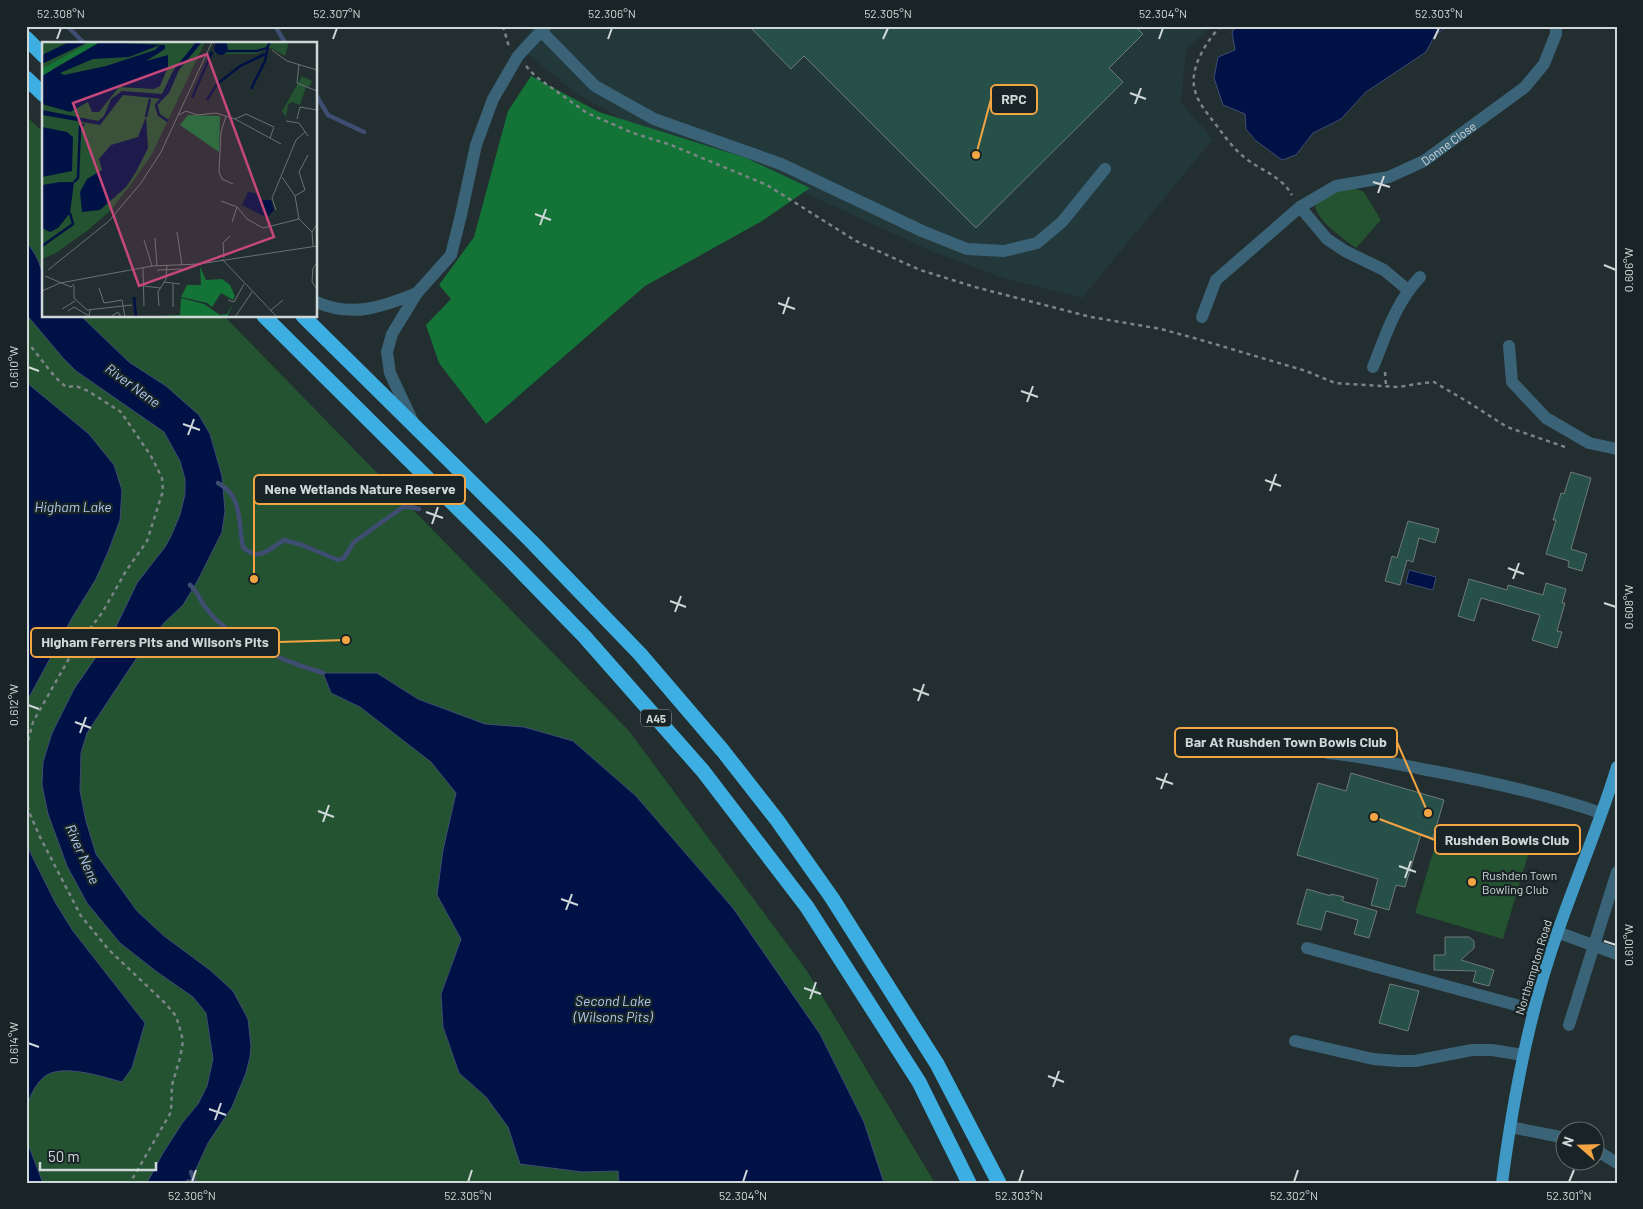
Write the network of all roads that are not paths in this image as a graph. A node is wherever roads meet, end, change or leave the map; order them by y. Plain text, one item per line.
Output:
1 (1556, 26) edge
2 (543, 29) edge
3 (26, 38) edge
4 (42, 54) edge
5 (26, 78) edge
6 (42, 93) edge
7 (1105, 168) dead end
8 (1300, 207) junction
9 (1420, 276) dead end
10 (1408, 290) junction
11 (417, 293) junction
12 (318, 303) edge
13 (1202, 317) dead end
14 (266, 318) edge
15 (305, 318) edge
16 (1509, 346) dead end
17 (1373, 367) dead end
18 (418, 432) junction
19 (1617, 448) edge
20 (1328, 753) dead end
21 (1617, 767) edge
22 (1601, 813) junction
23 (1617, 872) edge
24 (1557, 932) junction
25 (1595, 946) junction
26 (1307, 948) dead end
27 (1617, 954) edge
28 (1534, 1010) junction
29 (1569, 1025) dead end
30 (1295, 1041) dead end
31 (1523, 1055) junction
32 (1510, 1127) junction
33 (1556, 1136) edge
34 (1606, 1156) edge
35 (1617, 1163) edge
36 (970, 1183) edge
37 (999, 1183) edge
38 (1502, 1183) edge

1 - 8 street, Donne Close
2 - 7 street
2 - 11 street
3 - 4 highway
5 - 6 highway
8 - 10 street
8 - 13 street, Donne Close
9 - 10 street
10 - 17 street
11 - 12 street
11 - 18 street
14 - 36 highway, A45
15 - 18 highway, A45
16 - 19 street
18 - 37 highway, A45
20 - 22 street
21 - 22 main road, Northampton Road
22 - 24 main road, Northampton Road
23 - 25 street
24 - 25 street
24 - 28 main road, Northampton Road
25 - 27 street
25 - 29 street
26 - 28 street
28 - 31 main road, Northampton Road
30 - 31 street
31 - 32 main road, Northampton Road
32 - 33 street
32 - 38 main road, Northampton Road
34 - 35 street

